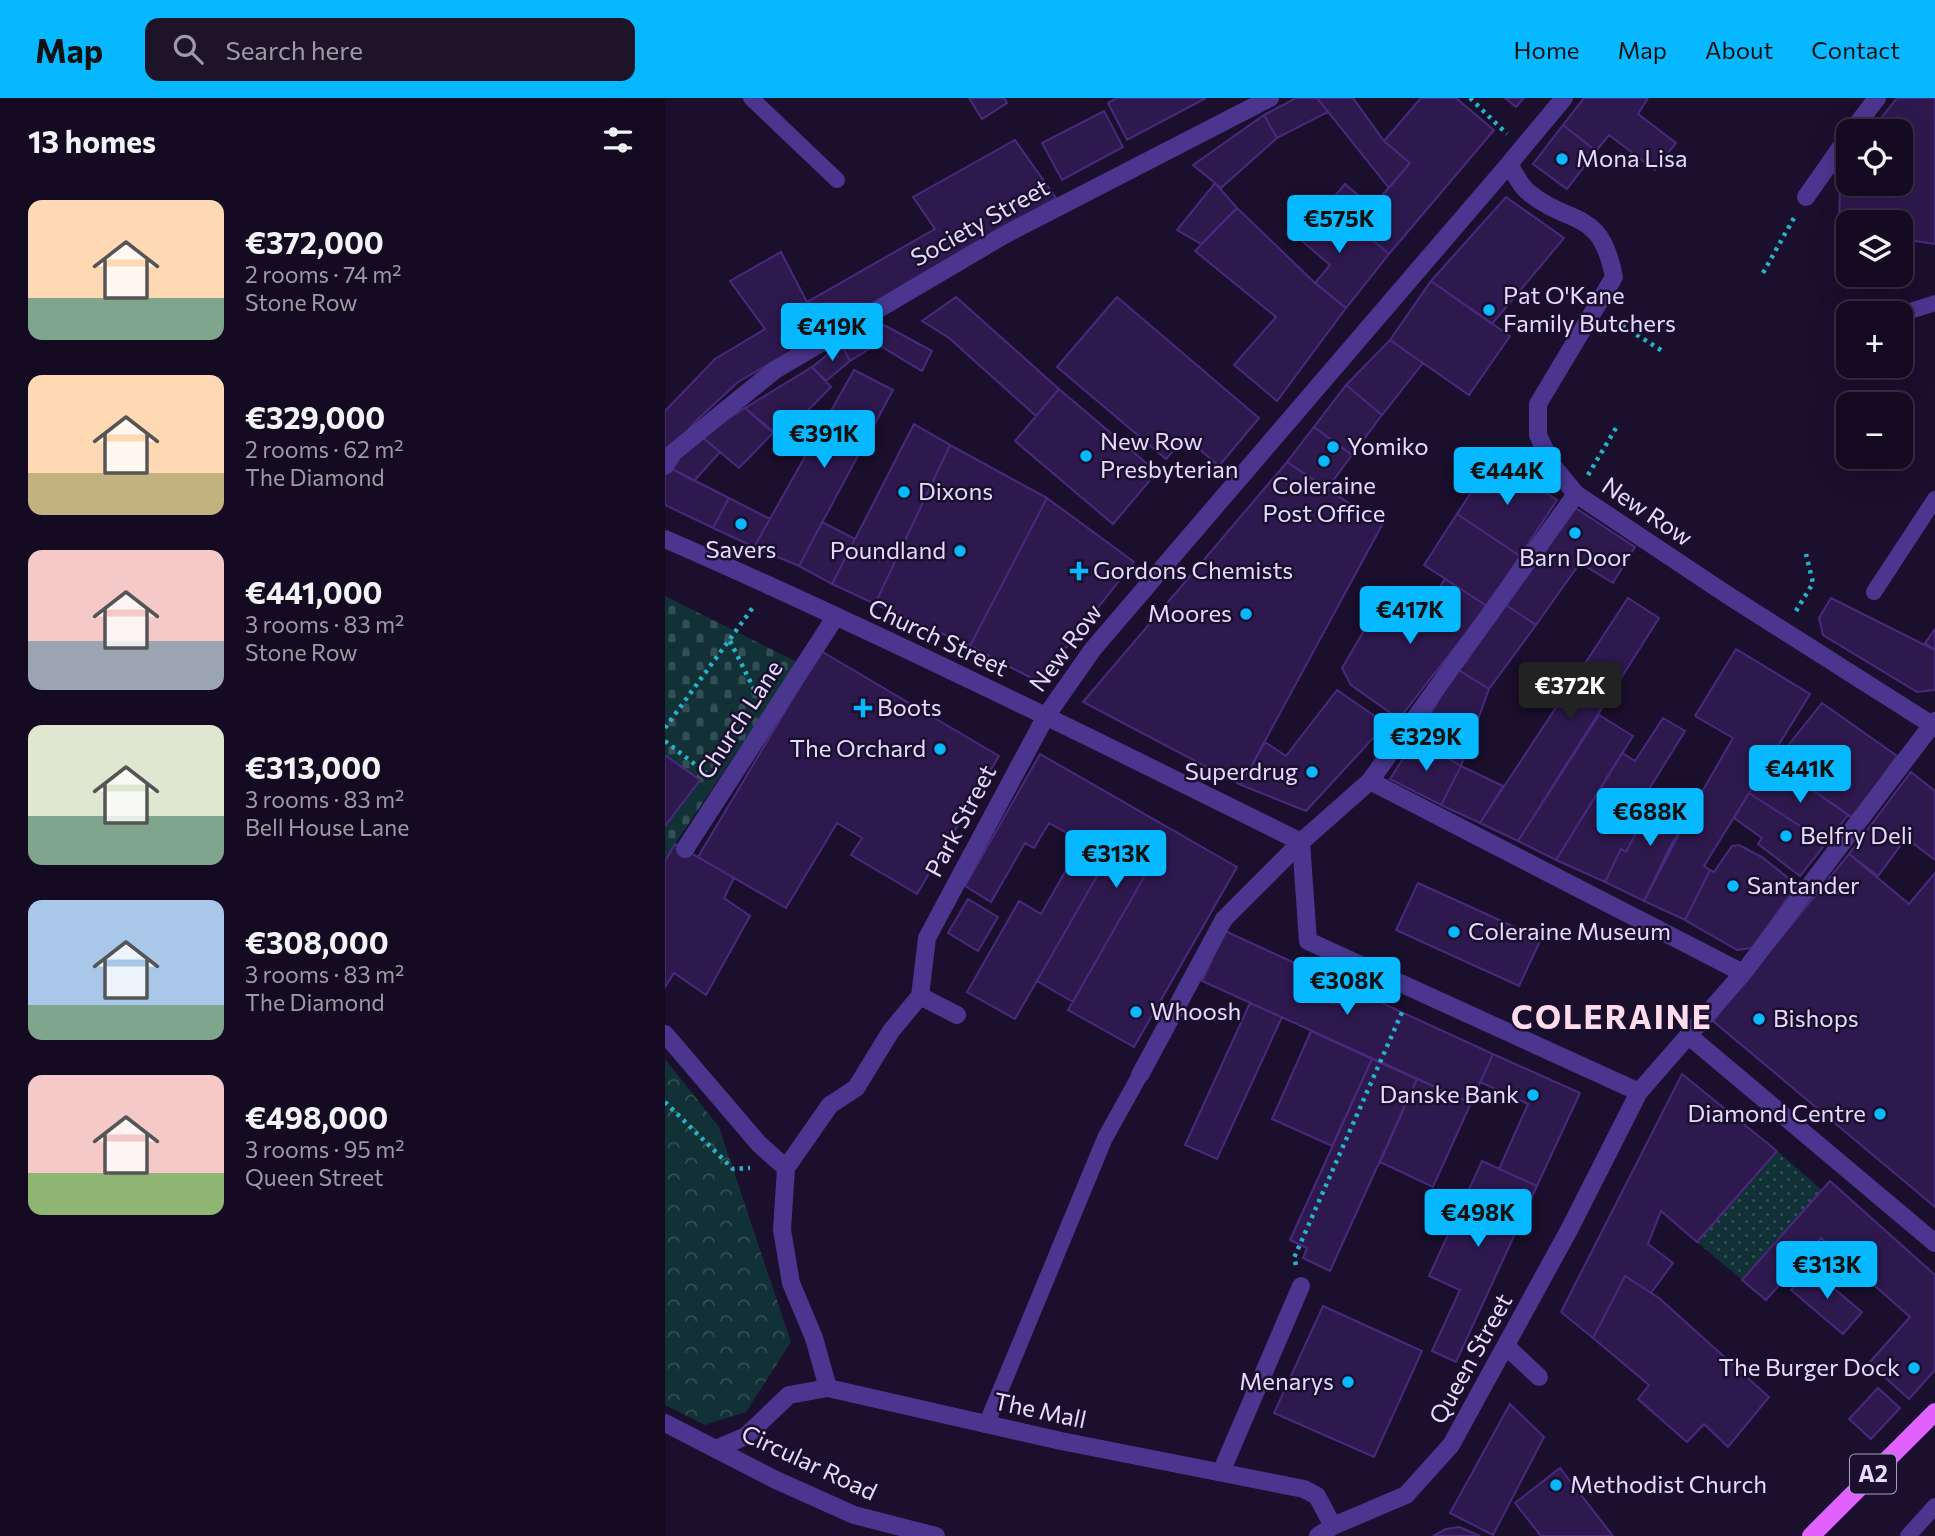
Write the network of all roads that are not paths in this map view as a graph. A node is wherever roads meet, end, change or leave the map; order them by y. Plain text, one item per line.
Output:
1 (751, 98) edge
2 (1270, 98) edge
3 (1564, 98) edge
4 (1877, 98) edge
5 (1861, 119) edge
6 (1836, 154) edge
7 (1509, 164) junction
8 (837, 180) dead end
9 (1806, 197) road end
10 (1935, 303) edge
11 (1913, 310) dead end
12 (665, 466) edge
13 (1576, 494) junction
14 (1935, 499) edge
15 (665, 540) edge
16 (1874, 592) dead end
17 (836, 616) junction
18 (1046, 716) junction
19 (1933, 723) edge
20 (1370, 781) junction
21 (1301, 842) junction
22 (685, 849) dead end
23 (1743, 972) junction
24 (920, 996) junction
25 (957, 1016) dead end
26 (665, 1034) edge
27 (1689, 1036) junction
28 (1140, 1075) joint
29 (1639, 1092) junction
30 (786, 1168) junction
31 (1935, 1243) edge
32 (1301, 1286) road end
33 (1506, 1346) junction
34 (1539, 1377) dead end
35 (828, 1388) junction
36 (1935, 1412) edge
37 (665, 1423) edge
38 (986, 1425) junction
39 (718, 1448) junction
40 (1221, 1470) junction
41 (1935, 1506) edge
42 (1326, 1531) edge
43 (936, 1536) edge
44 (1811, 1536) edge
45 (1907, 1536) edge

1 - 8 lane
2 - 12 street, Society Street
3 - 7 street, New Row
4 - 5 street
6 - 9 street
7 - 13 street, New Row
7 - 18 street, New Row
10 - 11 lane
13 - 19 street, New Row
13 - 20 street
14 - 16 lane
15 - 17 street, Church Street
17 - 18 street, Church Street
17 - 22 street, Church Lane
18 - 21 street, Church Street
18 - 24 street, Park Street
19 - 23 street, Queen Street
20 - 21 street
20 - 23 street
21 - 28 street
21 - 29 street
23 - 27 street, Queen Street
24 - 25 street
24 - 30 street
26 - 30 street
27 - 29 street, Queen Street
27 - 31 street
28 - 38 lane
29 - 33 street, Queen Street
30 - 35 street
32 - 40 street
33 - 34 street
33 - 42 street, Queen Street
35 - 38 street, The Mall
35 - 39 street, The Mall
36 - 44 main road, A2
37 - 39 street, Circular Road
38 - 40 street, The Mall
39 - 43 street, Circular Road
40 - 42 street, The Mall
41 - 45 lane

